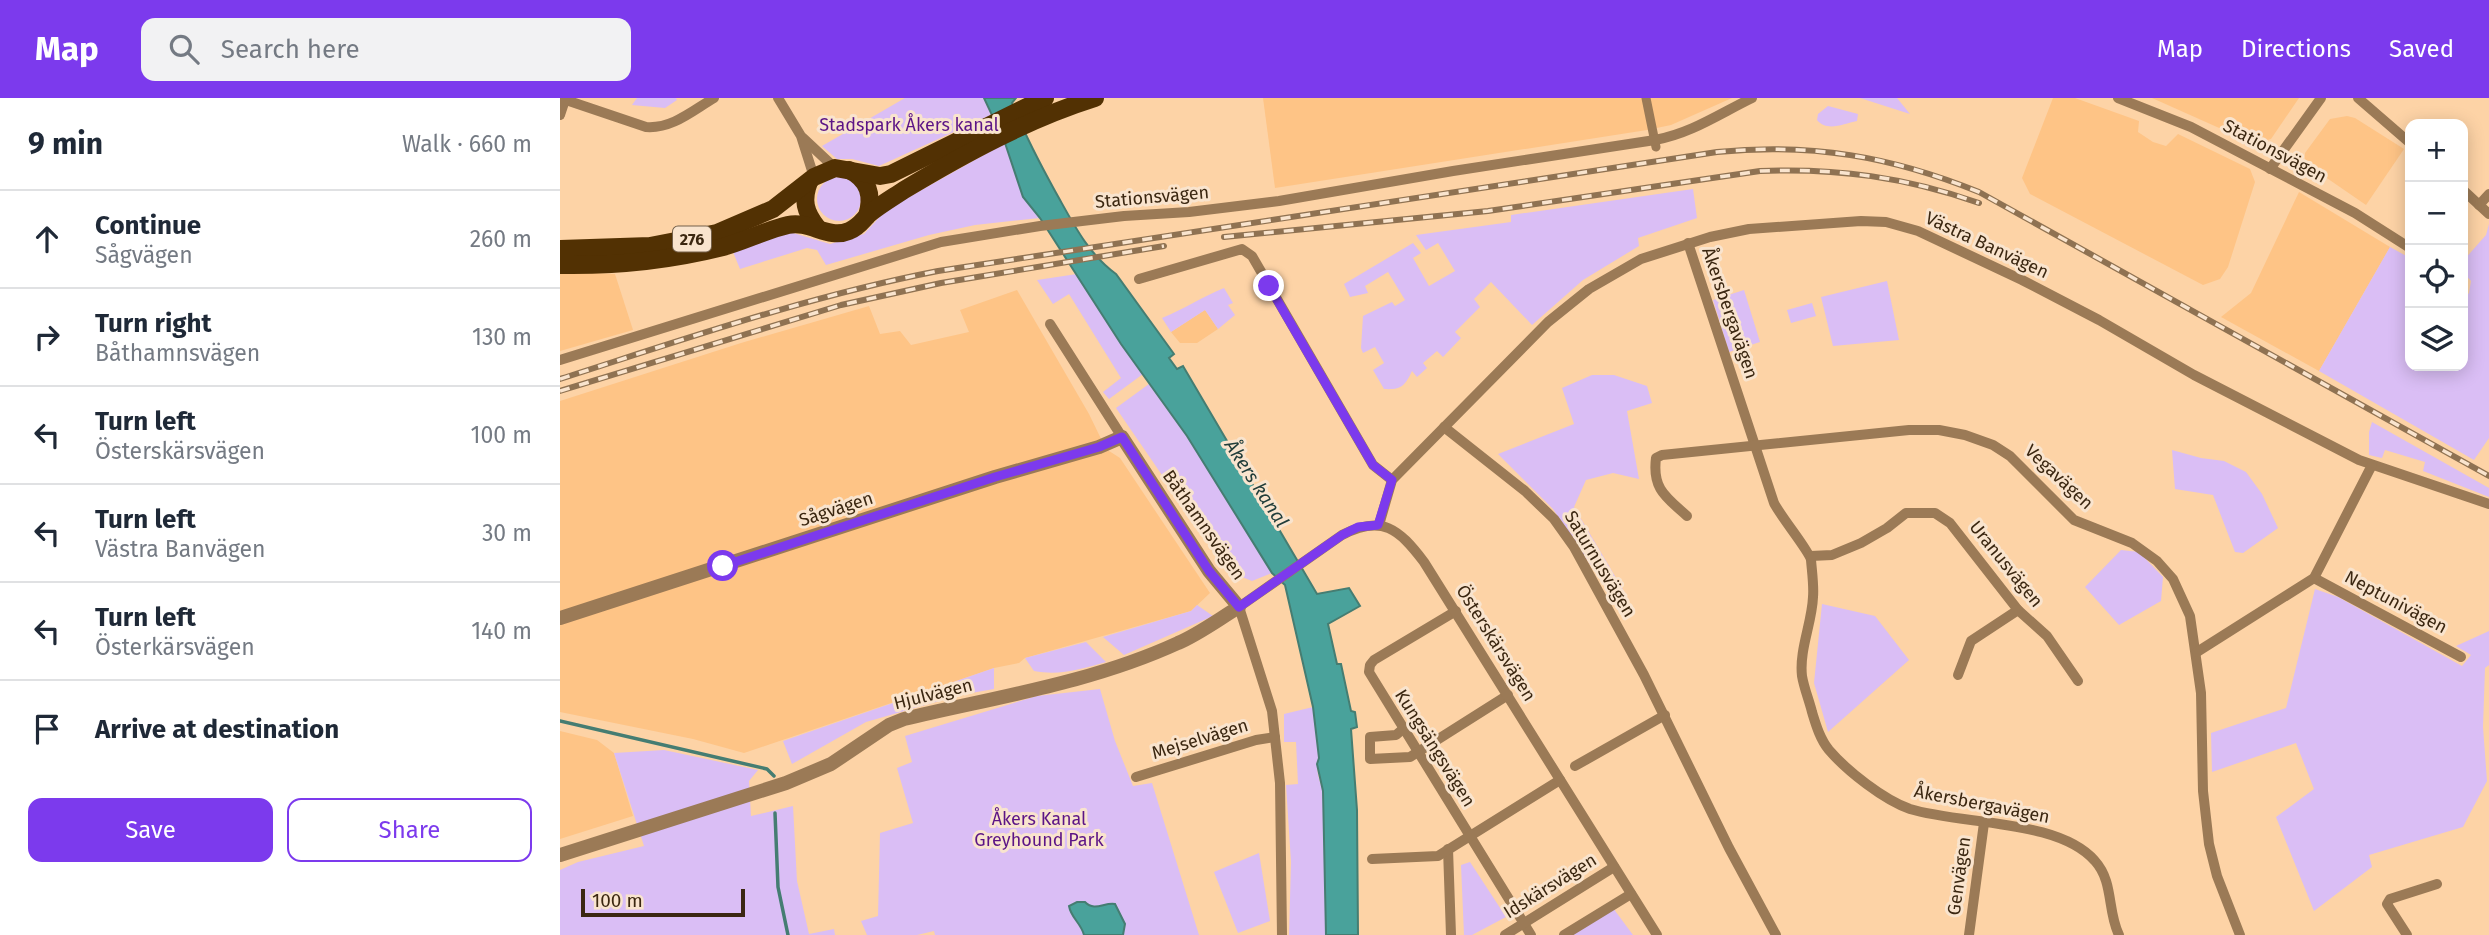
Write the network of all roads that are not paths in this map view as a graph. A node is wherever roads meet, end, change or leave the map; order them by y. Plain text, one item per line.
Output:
1 (714, 98) edge
2 (778, 98) edge
3 (1045, 98) edge
4 (1063, 98) edge
5 (1095, 98) edge
6 (1646, 98) edge
7 (1752, 98) edge
8 (2118, 98) edge
9 (2321, 98) edge
10 (2358, 98) edge
11 (563, 99) edge
12 (560, 115) edge
13 (1025, 116) junction
14 (994, 132) junction
15 (801, 136) junction
16 (2405, 139) edge
17 (1656, 144) junction
18 (840, 168) junction
19 (2270, 169) junction
20 (811, 179) junction
21 (2489, 194) edge
22 (2468, 195) edge
23 (2479, 205) junction
24 (2489, 214) edge
25 (867, 216) junction
26 (817, 227) junction
27 (1688, 243) junction
28 (2405, 245) edge
29 (560, 249) edge
30 (560, 265) edge
31 (1139, 279) dead end
32 (1050, 324) dead end
33 (560, 360) edge
34 (1444, 427) junction
35 (1122, 437) junction
36 (1754, 445) junction
37 (2372, 465) junction
38 (1392, 480) junction
39 (2489, 504) edge
40 (1687, 516) dead end
41 (1378, 525) junction
42 (1811, 556) junction
43 (2315, 578) junction
44 (1239, 607) junction
45 (2018, 610) junction
46 (1456, 611) junction
47 (560, 618) edge
48 (2197, 652) junction
49 (2461, 657) dead end
50 (1958, 675) dead end
51 (2078, 681) dead end
52 (1508, 695) junction
53 (1665, 715) junction
54 (1404, 729) junction
55 (1275, 737) junction
56 (1416, 751) junction
57 (1575, 766) dead end
58 (1136, 777) dead end
59 (1560, 780) junction
60 (1984, 823) junction
61 (1469, 836) junction
62 (1448, 849) junction
63 (560, 855) edge
64 (1372, 859) dead end
65 (1614, 867) junction
66 (2437, 884) dead end
67 (1631, 894) junction
68 (1524, 923) junction
69 (1282, 935) edge
70 (1451, 935) edge
71 (1505, 935) edge
72 (1531, 935) edge
73 (1564, 935) edge
74 (1657, 935) edge
75 (1776, 935) edge
76 (1969, 935) edge
77 (2119, 935) edge
78 (2240, 935) edge
79 (2407, 935) edge

1 - 11 street
2 - 15 street
3 - 13 main road, 276
4 - 13 main road
5 - 13 main road, 276
6 - 17 street
7 - 17 street, Stationsvägen
8 - 19 street, Stationsvägen
9 - 19 street
10 - 16 street
11 - 12 street
13 - 14 main road, 276
14 - 18 main road, 276
14 - 25 main road, 276
15 - 18 street
15 - 20 street
17 - 33 street, Stationsvägen
18 - 20 main road, 276
18 - 25 main road
19 - 28 street, Stationsvägen
20 - 26 main road
20 - 29 main road, 276
21 - 23 street
22 - 23 street
23 - 24 street
25 - 26 main road, 276
26 - 30 main road, 276
27 - 34 street, Västra Banvägen
27 - 36 street, Åkersbergavägen
27 - 37 street, Västra Banvägen
31 - 38 street
32 - 35 street, Båthamnsvägen
34 - 38 street, Västra Banvägen
34 - 53 street, Saturnusvägen
35 - 44 street, Båthamnsvägen
35 - 47 street, Sågvägen
36 - 40 street, Vegavägen
36 - 42 street, Åkersbergavägen
36 - 48 street, Vegavägen
37 - 39 street, Västra Banvägen
37 - 43 street, Neptunivägen
38 - 41 street, Västra Banvägen
41 - 44 street
41 - 46 street, Österskärsvägen
42 - 45 street, Uranusvägen
42 - 60 street, Åkersbergavägen
43 - 48 street
43 - 49 street, Neptunivägen
44 - 55 street, Båthamnsvägen
44 - 63 street, Hjulvägen
45 - 50 street
45 - 51 street, Uranusvägen
46 - 52 street, Österskärsvägen
46 - 54 street, Kungsängsvägen
48 - 78 street, Vegavägen
52 - 56 street
52 - 59 street, Österskärsvägen
53 - 57 street
53 - 75 street, Saturnusvägen
54 - 56 street, Kungsängsvägen
54 - 56 street
55 - 58 street, Mejselvägen
55 - 69 street, Båthamnsvägen
56 - 61 street, Kungsängsvägen
59 - 61 street
59 - 65 street, Österskärsvägen
60 - 76 street, Genvägen
60 - 77 street, Åkersbergavägen
61 - 62 street
61 - 68 street, Kungsängsvägen
62 - 64 street
62 - 70 street
65 - 67 street, Österskärsvägen
65 - 68 street, Idskärsvägen
66 - 79 street
67 - 73 street
67 - 74 street, Österskärsvägen
68 - 71 street, Idskärsvägen
68 - 72 street, Kungsängsvägen

